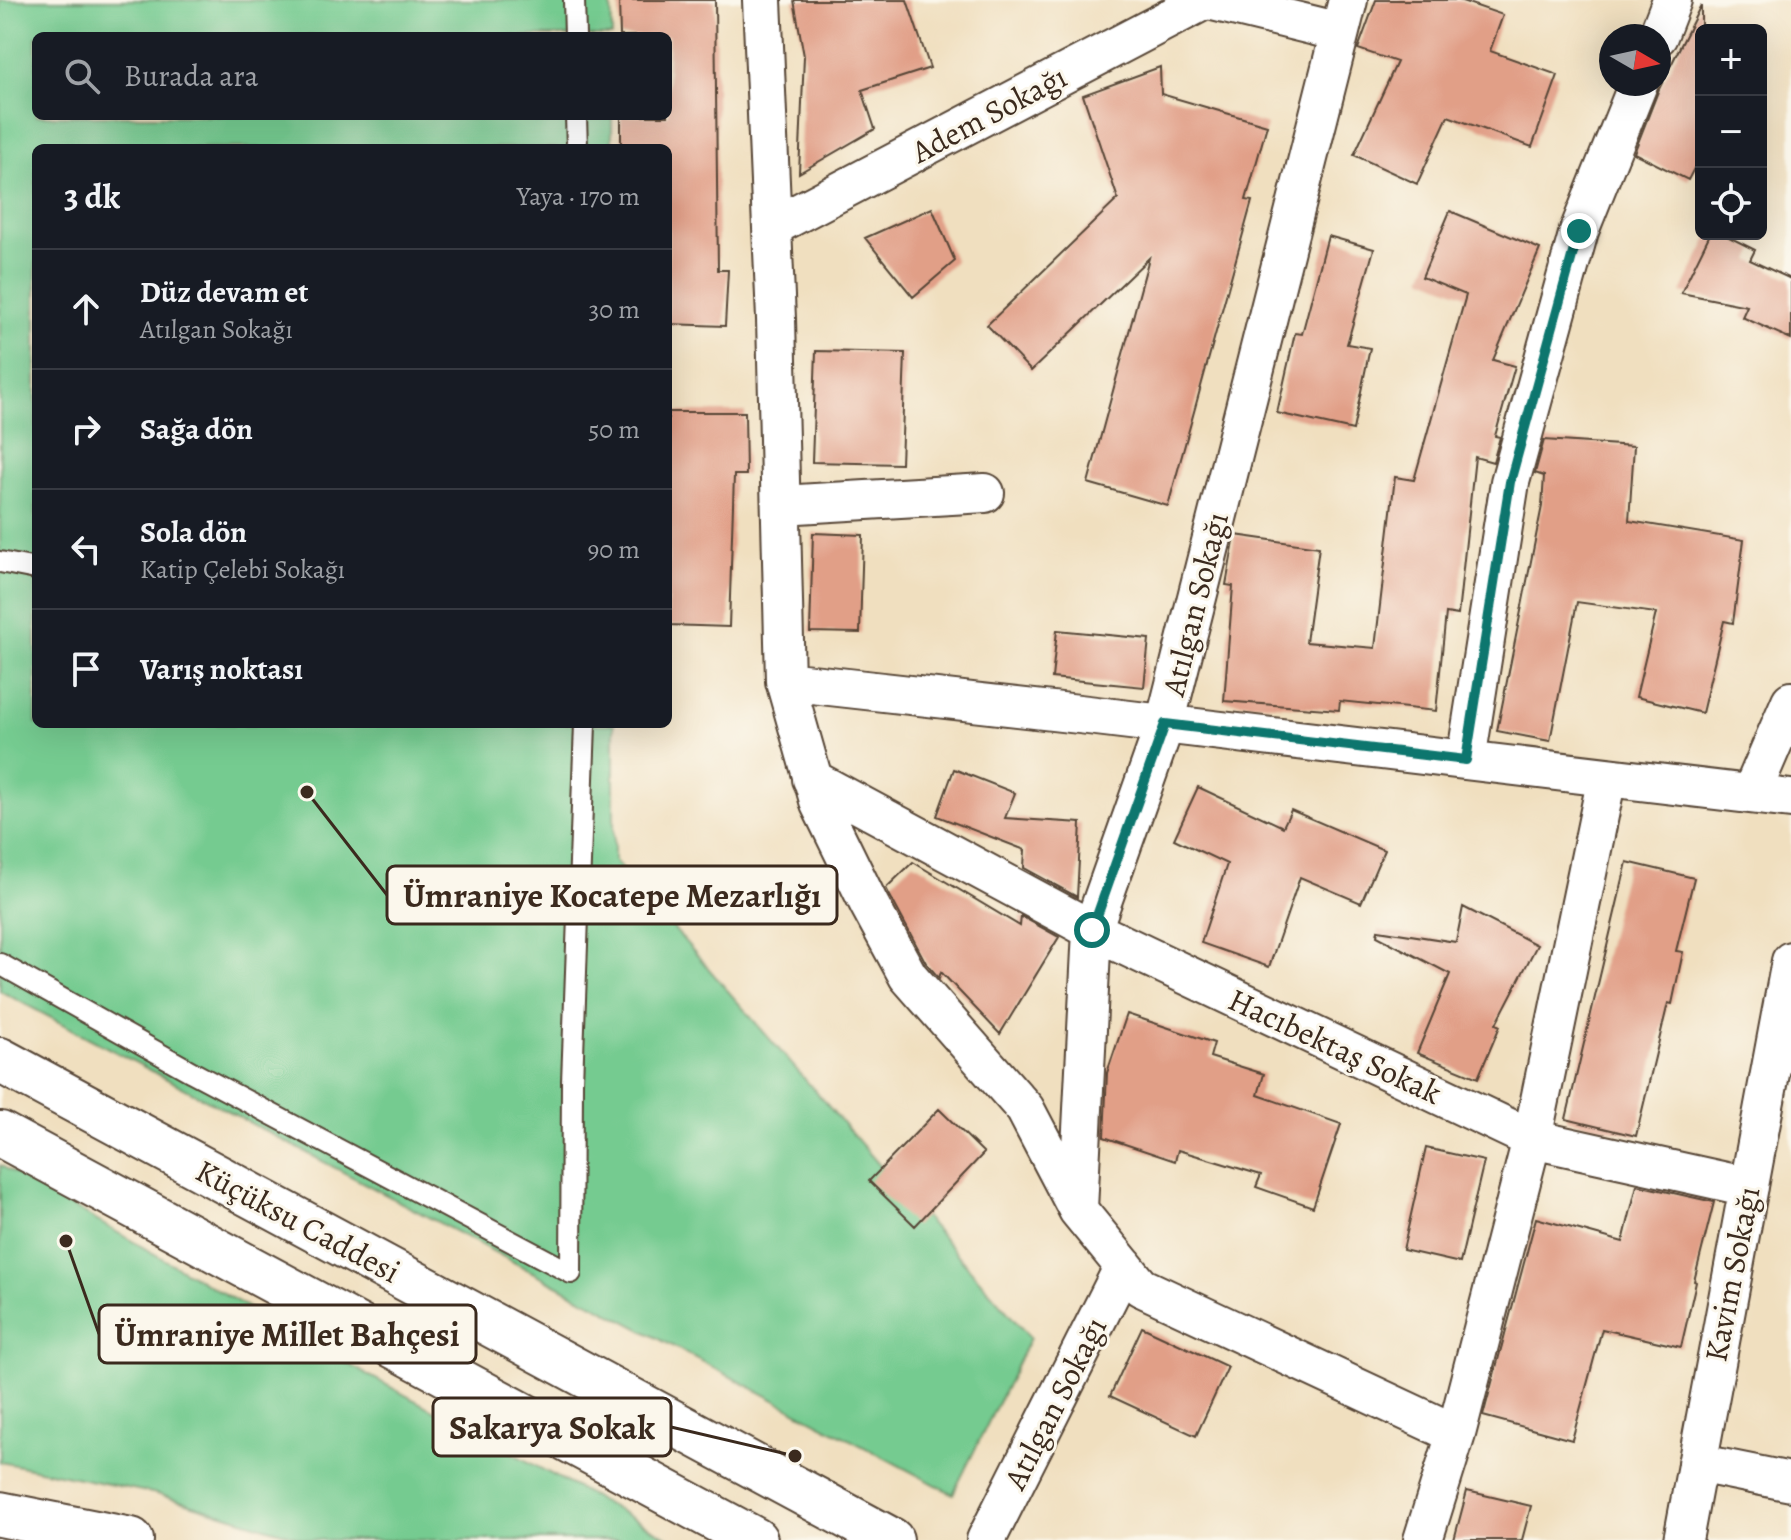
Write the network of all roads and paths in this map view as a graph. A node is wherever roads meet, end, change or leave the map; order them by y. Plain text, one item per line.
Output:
1 (574, 0) edge
2 (762, 0) edge
3 (1207, 0) edge
4 (1672, 0) edge
5 (1344, 16) edge
6 (1663, 24) edge
7 (575, 32) edge
8 (1633, 96) edge
9 (576, 120) edge
10 (577, 144) edge
11 (772, 227) junction
12 (985, 493) dead end
13 (781, 505) junction
14 (0, 562) edge
15 (32, 568) edge
16 (785, 681) junction
17 (1791, 701) edge
18 (1165, 724) junction
19 (585, 728) edge
20 (1466, 760) junction
21 (1607, 777) junction
22 (812, 779) junction
23 (1751, 794) junction
24 (1791, 799) edge
25 (1092, 930) junction
26 (1791, 961) edge
27 (0, 964) edge
28 (0, 1060) edge
29 (0, 1134) edge
30 (1532, 1139) junction
31 (1749, 1187) junction
32 (1078, 1210) junction
33 (1124, 1266) junction
34 (1456, 1434) junction
35 (1697, 1463) junction
36 (1791, 1482) edge
37 (0, 1514) edge
38 (131, 1540) edge
39 (755, 1540) edge
40 (891, 1540) edge
41 (986, 1540) edge
42 (1423, 1540) edge
43 (1683, 1540) edge

1 - 7 lane
2 - 11 street
3 - 5 street, Adem Sokağı
3 - 11 street, Adem Sokağı
4 - 6 street
5 - 18 street, Atılgan Sokağı
8 - 20 street
9 - 10 lane
11 - 13 street
12 - 13 street
13 - 16 street
14 - 15 lane
16 - 18 street
16 - 22 street
17 - 23 street
18 - 20 street
18 - 25 street, Atılgan Sokağı
19 - 27 lane
20 - 21 street
21 - 23 street
21 - 30 street
22 - 25 street, Hacıbektaş Sokak
22 - 32 street
23 - 24 street
25 - 30 street, Hacıbektaş Sokak
25 - 32 street, Atılgan Sokağı
26 - 31 street, Kavim Sokağı
28 - 40 main road, Küçüksu Caddesi
29 - 39 main road, Küçüksu Caddesi
30 - 31 street, Hacıbektaş Sokak
30 - 34 street
31 - 35 street, Kavim Sokağı
32 - 33 street
33 - 34 street
33 - 41 street, Atılgan Sokağı
34 - 42 street
35 - 36 street
35 - 43 street, Kavim Sokağı
37 - 38 main road

